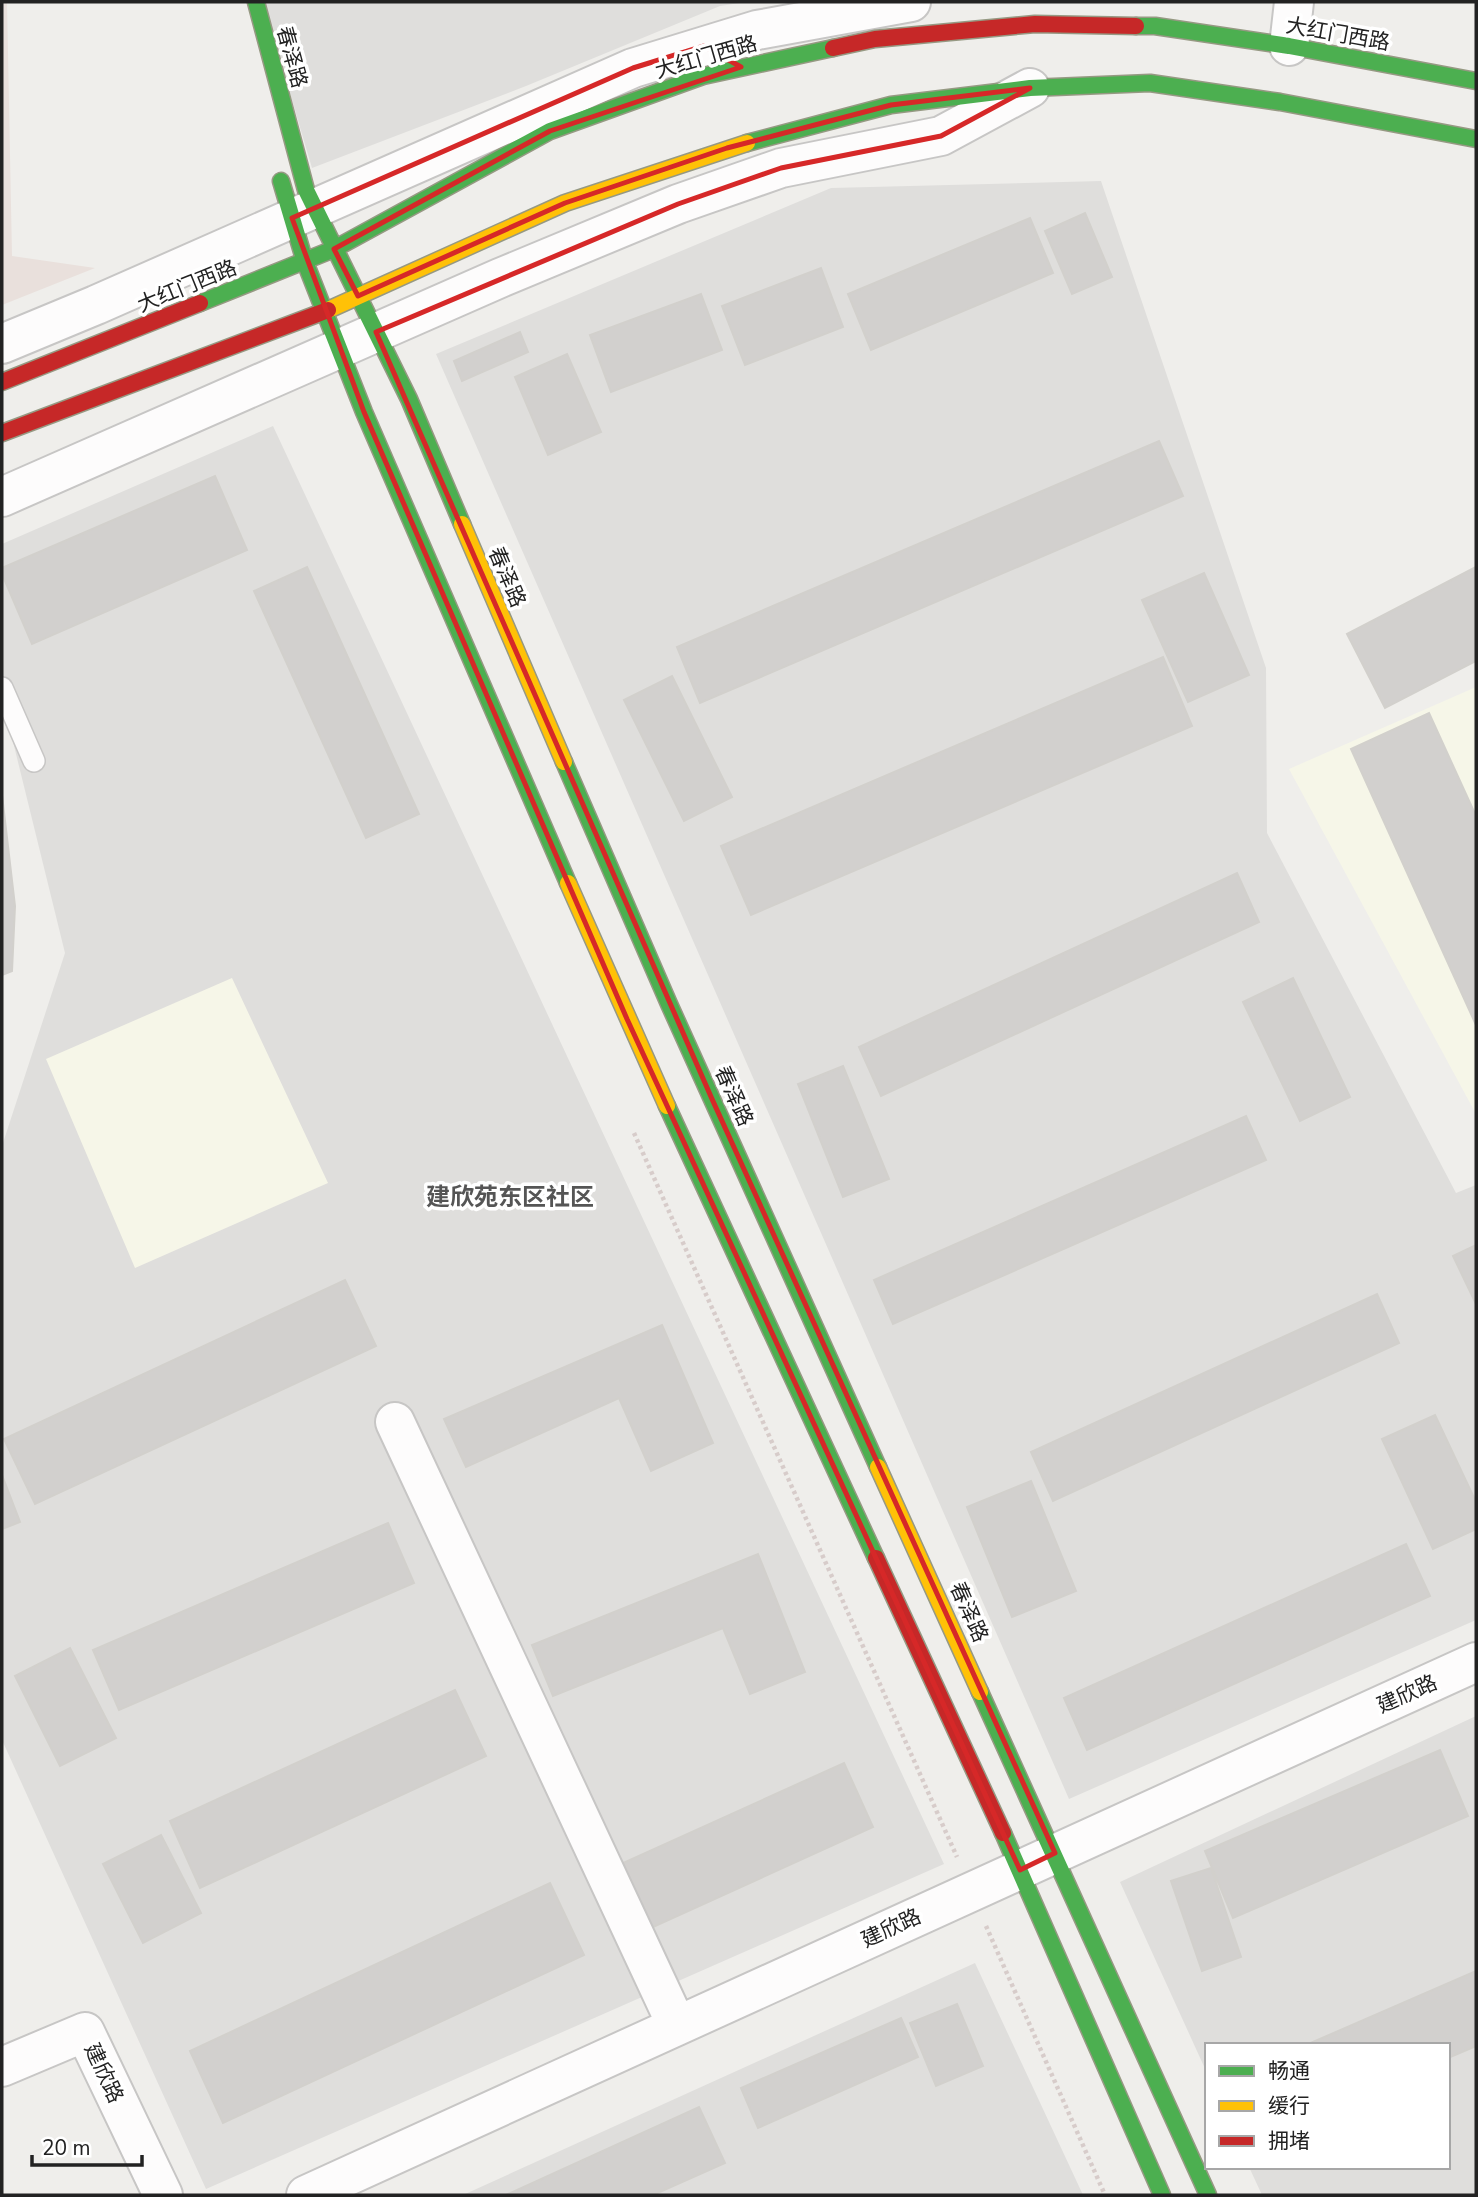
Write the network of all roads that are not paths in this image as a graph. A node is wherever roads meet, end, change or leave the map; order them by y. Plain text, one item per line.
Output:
1 (256, 2) edge
2 (911, 2) edge
3 (1294, 2) edge
4 (1060, 13) edge
5 (704, 46) junction
6 (1289, 46) junction
7 (651, 62) junction
8 (741, 67) junction
9 (1476, 81) edge
10 (1030, 88) junction
11 (632, 102) junction
12 (1476, 139) edge
13 (277, 167) dead end
14 (303, 214) junction
15 (334, 249) junction
16 (305, 262) junction
17 (358, 296) junction
18 (326, 311) junction
19 (376, 332) junction
20 (2, 344) edge
21 (340, 349) junction
22 (2, 382) edge
23 (2, 433) edge
24 (2, 497) edge
25 (2, 688) edge
26 (34, 761) dead end
27 (395, 1422) dead end
28 (1476, 1662) edge
29 (1055, 1853) junction
30 (1020, 1870) junction
31 (677, 2026) junction
32 (2, 2067) edge
33 (163, 2195) edge
34 (306, 2195) edge
35 (1162, 2195) edge
36 (1208, 2195) edge

1 - 14 street, 春泽路
2 - 5 street
3 - 6 street
4 - 6 street, 大红门西路
4 - 8 street, 大红门西路
5 - 7 street
5 - 8 street
6 - 9 street, 大红门西路
7 - 11 street
7 - 14 street
8 - 11 street, 大红门西路
10 - 12 street
10 - 17 street
10 - 19 street
11 - 15 street, 大红门西路
13 - 14 street, 春泽路
14 - 15 street, 春泽路
14 - 16 street, 春泽路
14 - 20 street
15 - 16 street, 大红门西路
15 - 17 street, 春泽路
16 - 18 street, 春泽路
16 - 22 street, 大红门西路
17 - 18 street
17 - 19 street, 春泽路
18 - 21 street, 春泽路
18 - 23 street
19 - 21 street
19 - 29 street, 春泽路
21 - 24 street
21 - 30 street, 春泽路
25 - 26 lane
27 - 31 street
28 - 29 street, 建欣路
29 - 30 street, 建欣路
29 - 36 street, 春泽路
30 - 31 street, 建欣路
30 - 35 street, 春泽路
31 - 34 street, 建欣路
32 - 33 street, 建欣路

